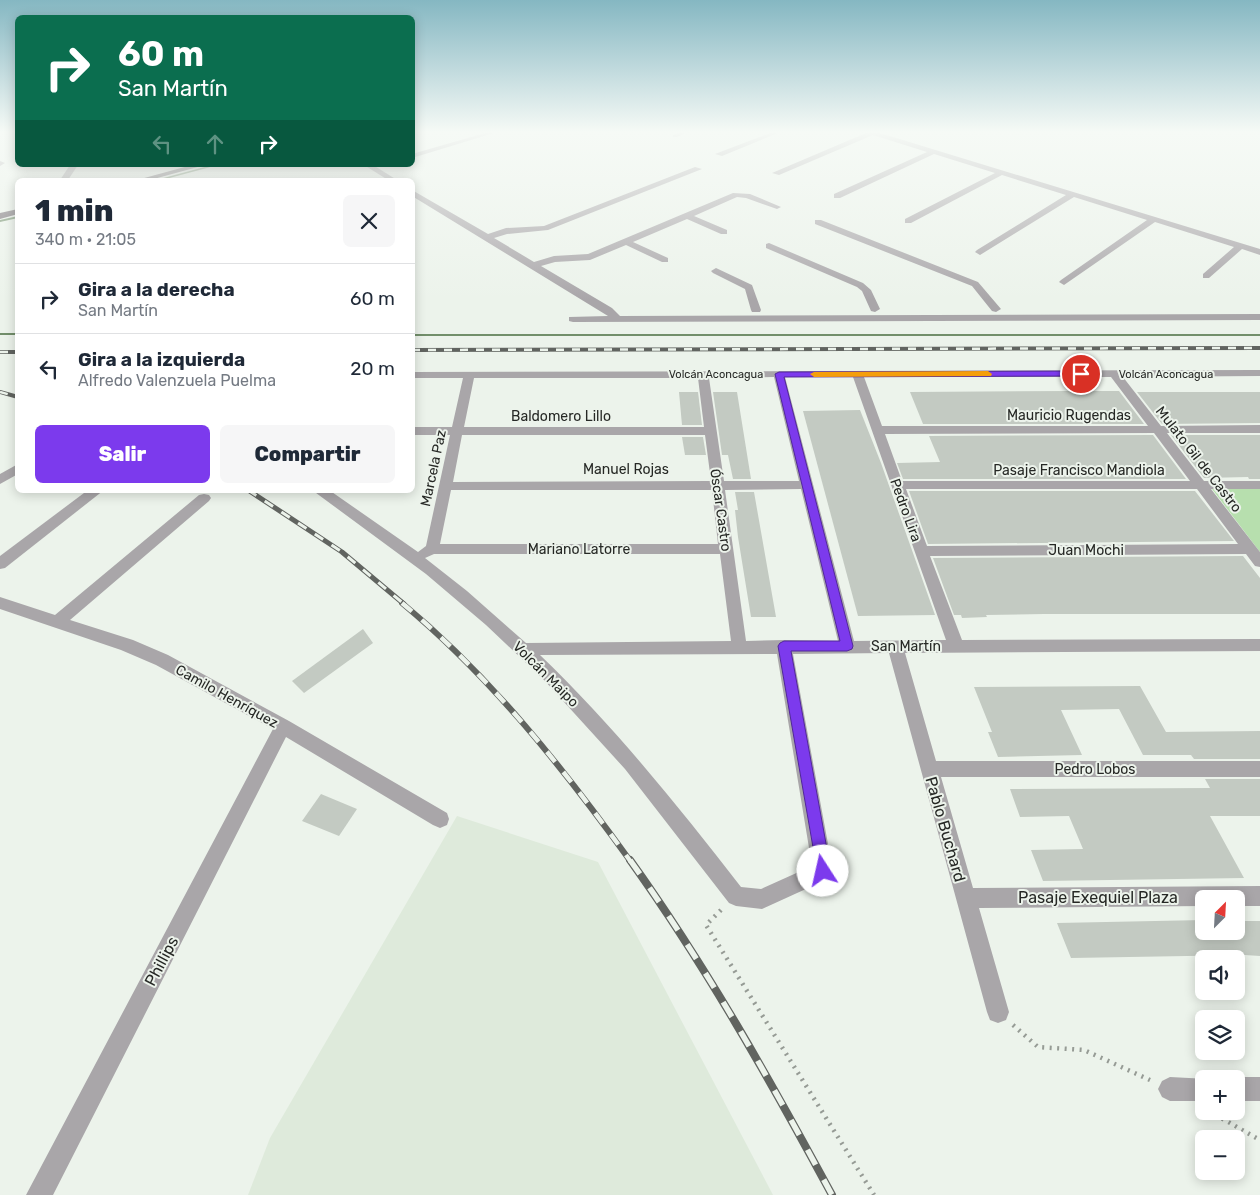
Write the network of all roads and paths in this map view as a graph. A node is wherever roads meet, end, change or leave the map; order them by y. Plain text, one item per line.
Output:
1 (647, 189) edge
2 (736, 189) edge
3 (853, 189) edge
4 (970, 189) edge
5 (1056, 189) edge
6 (1078, 189) edge
7 (415, 194) edge
8 (1073, 194) junction
9 (740, 195) junction
10 (837, 196) dead end
11 (777, 208) dead end
12 (15, 212) edge
13 (0, 216) edge
14 (687, 216) junction
15 (1154, 219) junction
16 (908, 221) dead end
17 (818, 222) dead end
18 (724, 232) dead end
19 (486, 237) junction
20 (626, 242) junction
21 (1260, 244) edge
22 (769, 246) dead end
23 (1240, 246) junction
24 (980, 252) dead end
25 (1260, 252) edge
26 (665, 260) dead end
27 (533, 265) junction
28 (716, 271) dead end
29 (1206, 276) dead end
30 (1064, 282) dead end
31 (1260, 308) edge
32 (875, 309) junction
33 (996, 309) junction
34 (608, 310) junction
35 (756, 310) junction
36 (1260, 317) edge
37 (618, 319) junction
38 (1260, 373) edge
39 (703, 374) junction
40 (779, 374) junction
41 (857, 374) junction
42 (1115, 374) junction
43 (415, 375) edge
44 (469, 375) junction
45 (1260, 429) edge
46 (878, 430) junction
47 (1158, 430) junction
48 (415, 431) edge
49 (456, 431) junction
50 (710, 431) junction
51 (15, 470) edge
52 (0, 480) edge
53 (717, 485) junction
54 (807, 485) junction
55 (898, 485) junction
56 (1200, 485) junction
57 (1260, 485) edge
58 (445, 486) junction
59 (93, 493) edge
60 (324, 493) edge
61 (204, 498) dead end
62 (432, 549) junction
63 (726, 549) junction
64 (1250, 549) junction
65 (921, 551) junction
66 (415, 558) junction
67 (1260, 562) edge
68 (0, 564) edge
69 (0, 603) edge
70 (56, 623) junction
71 (1260, 645) edge
72 (738, 646) junction
73 (784, 646) junction
74 (847, 646) junction
75 (895, 646) junction
76 (956, 646) junction
77 (521, 649) junction
78 (283, 726) junction
79 (929, 769) junction
80 (1260, 769) edge
81 (440, 819) dead end
82 (736, 896) junction
83 (1260, 896) edge
84 (965, 898) junction
85 (998, 1012) joint
86 (1170, 1089) joint
87 (1195, 1089) edge
88 (1245, 1089) edge
89 (1260, 1089) edge
90 (1225, 1120) edge
91 (1258, 1139) dead end
92 (39, 1195) edge
93 (874, 1195) edge

1 - 19 street
2 - 9 street
3 - 10 street
4 - 16 street
5 - 8 street
6 - 21 street
7 - 19 street
8 - 15 street
8 - 24 street
9 - 11 street
9 - 14 street
12 - 13 main road
14 - 18 street
14 - 20 street
15 - 23 street
15 - 30 street
17 - 33 street
19 - 27 street
20 - 26 street
20 - 27 street
22 - 32 street
23 - 25 street
23 - 29 street
27 - 34 street
28 - 35 street
31 - 33 street
32 - 33 street
32 - 35 street
34 - 35 street
34 - 37 street
34 - 37 street
36 - 37 street
38 - 42 street, Volcán Aconcagua
39 - 40 street, Volcán Aconcagua
39 - 44 street, Volcán Aconcagua
39 - 50 street, Óscar Castro
40 - 41 street, Volcán Aconcagua
40 - 54 street
41 - 42 street, Volcán Aconcagua
41 - 46 street, Pedro Lira
42 - 47 street, Mulato Gil de Castro
43 - 44 street, Volcán Aconcagua
44 - 49 street, Marcela Paz
45 - 47 street, Mauricio Rugendas
46 - 47 street, Mauricio Rugendas
46 - 55 street, Pedro Lira
47 - 56 street, Mulato Gil de Castro
48 - 49 street, Baldomero Lillo
49 - 50 street, Baldomero Lillo
49 - 58 street, Marcela Paz
50 - 53 street, Óscar Castro
51 - 52 street
53 - 54 street, Manuel Rojas
53 - 58 street, Manuel Rojas
53 - 63 street, Óscar Castro
54 - 74 street
55 - 56 street, Pasaje Francisco Mandiola
55 - 65 street, Pedro Lira
56 - 57 street, Pasaje Francisco Mandiola
56 - 64 street, Mulato Gil de Castro
58 - 62 street, Marcela Paz
59 - 68 street
60 - 66 street, Volcán Maipo
61 - 70 street
62 - 63 street, Mariano Latorre
62 - 66 street
63 - 72 street, Óscar Castro
64 - 65 street, Juan Mochi
64 - 67 street, Mulato Gil de Castro
65 - 76 street, Pedro Lira
66 - 77 street, Volcán Maipo
69 - 70 street, Camilo Henríquez
70 - 78 street, Camilo Henríquez
71 - 76 street, San Martín
72 - 73 street, San Martín
72 - 77 street, San Martín
73 - 74 street, San Martín
73 - 82 street
74 - 75 street, San Martín
75 - 76 street, San Martín
75 - 79 street, Pablo Buchard
77 - 82 street, Volcán Maipo
78 - 81 street, Camilo Henríquez
78 - 92 street, Phillips
79 - 80 street, Pedro Lobos
79 - 84 street, Pablo Buchard
82 - 93 path
83 - 84 street, Pasaje Exequiel Plaza
84 - 85 street, Pablo Buchard
85 - 86 path
86 - 87 street
88 - 89 street
90 - 91 path

